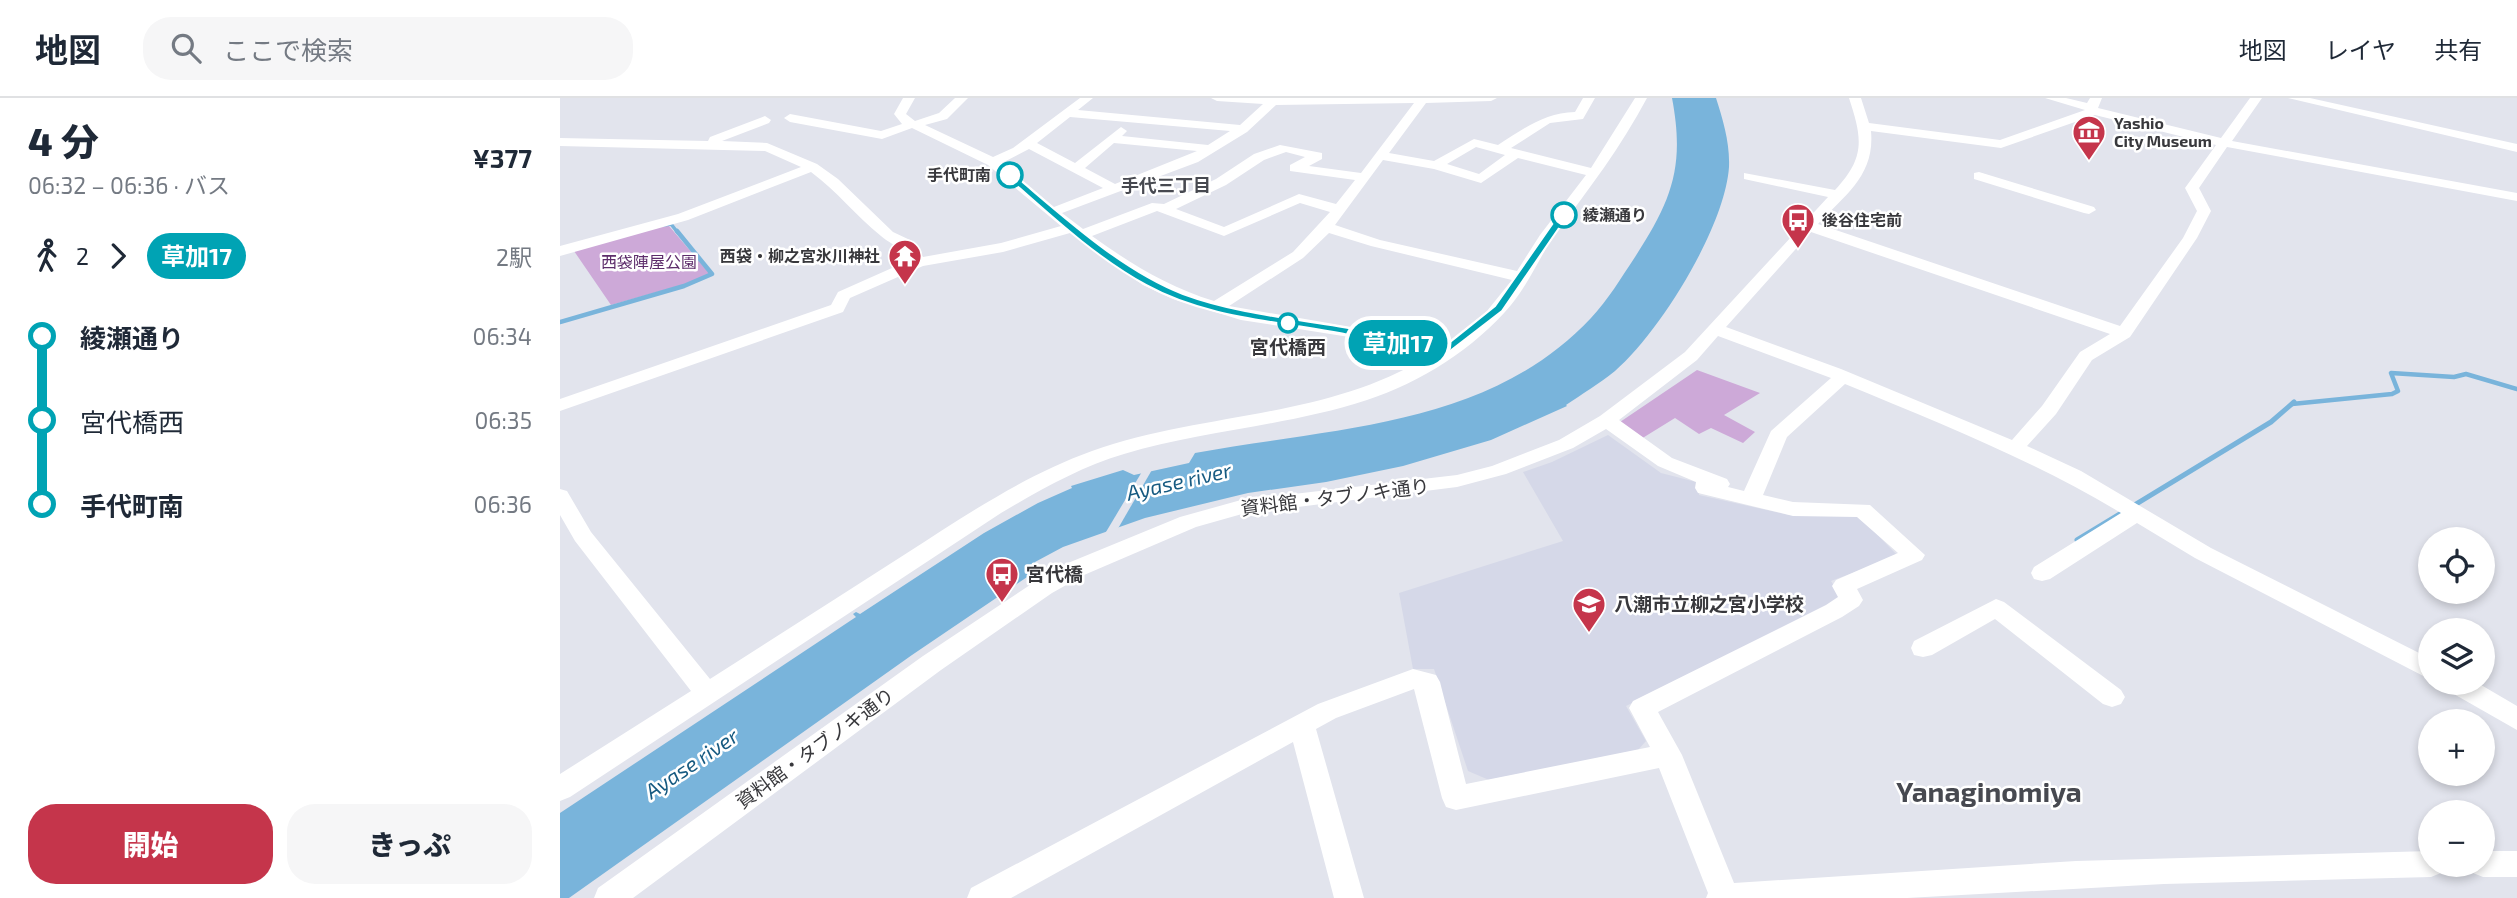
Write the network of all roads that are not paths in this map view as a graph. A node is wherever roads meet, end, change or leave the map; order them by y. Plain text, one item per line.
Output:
1 (909, 98) edge
2 (962, 98) edge
3 (1087, 98) edge
4 (1217, 98) edge
5 (1491, 98) edge
6 (1589, 98) edge
7 (1641, 98) edge
8 (1855, 98) edge
9 (2051, 98) edge
10 (2256, 98) edge
11 (2294, 98) edge
12 (1422, 99) edge
13 (1273, 102) junction
14 (2093, 105) edge
15 (1068, 113) junction
16 (790, 118) dead end
17 (1135, 119) junction
18 (765, 120) dead end
19 (913, 124) junction
20 (1864, 125) junction
21 (1243, 129) junction
22 (1111, 139) junction
23 (560, 142) edge
24 (1028, 143) junction
25 (2225, 143) junction
26 (702, 144) junction
27 (2517, 148) edge
28 (1212, 149) junction
29 (1501, 149) junction
30 (1517, 153) junction
31 (1380, 156) junction
32 (993, 162) junction
33 (1436, 165) junction
34 (812, 167) junction
35 (1077, 168) junction
36 (1595, 173) junction
37 (1749, 176) dead end
38 (1979, 176) dead end
39 (1364, 177) junction
40 (1116, 190) junction
41 (1839, 195) junction
42 (2517, 197) edge
43 (1164, 209) junction
44 (1340, 210) junction
45 (2089, 210) dead end
46 (1053, 212) junction
47 (1808, 226) junction
48 (1326, 227) junction
49 (1076, 231) junction
50 (560, 251) edge
51 (919, 262) junction
52 (1521, 277) junction
53 (1215, 308) junction
54 (1716, 329) junction
55 (2124, 332) junction
56 (1441, 355) junction
57 (1842, 377) junction
58 (560, 405) edge
59 (1607, 421) junction
60 (2015, 448) junction
61 (560, 496) edge
62 (1751, 496) junction
63 (2130, 509) junction
64 (2042, 573) dead end
65 (1923, 648) dead end
66 (2418, 663) edge
67 (708, 694) junction
68 (2476, 695) edge
69 (2112, 697) dead end
70 (2517, 719) edge
71 (1303, 726) junction
72 (1668, 755) junction
73 (560, 789) edge
74 (2418, 864) edge
75 (2495, 864) edge
76 (2517, 864) edge
77 (609, 898) edge
78 (982, 898) edge
79 (1349, 898) edge
80 (1723, 898) edge

1 - 19 street
2 - 19 street
3 - 15 street
4 - 13 street
5 - 12 street
6 - 29 street
7 - 36 street
8 - 20 street, 資料館・タブノキ通り
9 - 14 street
10 - 25 street
11 - 27 street
12 - 13 street
12 - 31 street
13 - 21 street
14 - 20 street
14 - 25 street
15 - 17 street
15 - 24 street
16 - 19 street
17 - 21 street
17 - 22 street
18 - 26 street
19 - 32 street
20 - 41 street, 資料館・タブノキ通り
21 - 28 street
22 - 28 street
22 - 35 street
23 - 26 street
24 - 32 street
24 - 35 street
25 - 42 street
25 - 55 street
26 - 34 street
28 - 40 street
29 - 30 street
29 - 33 street
30 - 33 street
30 - 36 street
31 - 33 street
31 - 39 street
32 - 46 street
34 - 50 street
34 - 51 street
35 - 40 street
36 - 52 street
37 - 41 street
38 - 45 street
39 - 43 street
39 - 44 street
40 - 46 street
41 - 47 street, 資料館・タブノキ通り
43 - 44 street
43 - 49 street
44 - 48 street
46 - 49 street
47 - 54 street, 資料館・タブノキ通り
47 - 55 street
48 - 52 street
48 - 53 street
49 - 51 street
49 - 53 street
51 - 58 street
52 - 56 street
53 - 56 street
54 - 57 street
54 - 59 street, 資料館・タブノキ通り
55 - 60 street
56 - 67 street
57 - 60 street
57 - 62 street
59 - 62 street
59 - 77 street, 資料館・タブノキ通り
60 - 63 street
61 - 67 street
62 - 72 street
63 - 64 street
63 - 66 street
65 - 69 street
67 - 73 street
68 - 70 street
71 - 72 street
71 - 78 street
71 - 79 street
72 - 80 street
74 - 80 street
75 - 76 street

